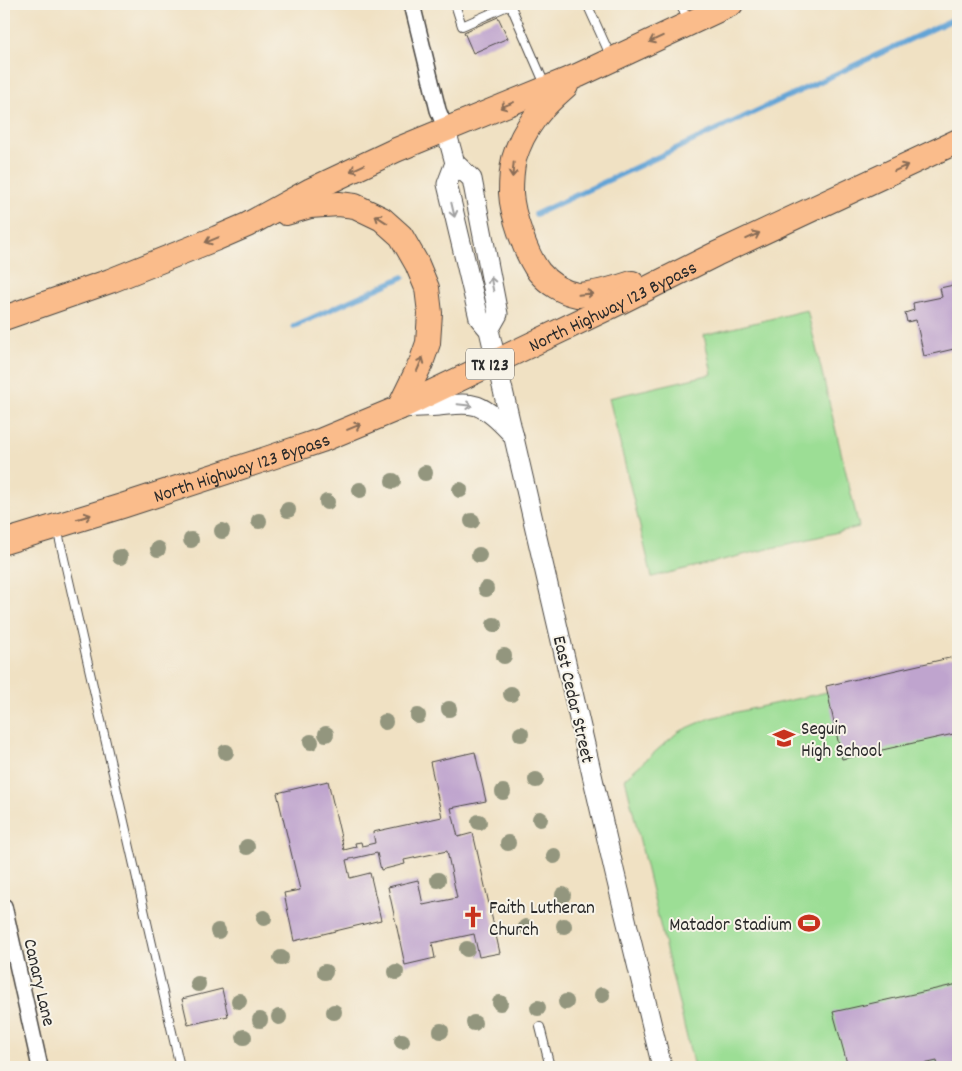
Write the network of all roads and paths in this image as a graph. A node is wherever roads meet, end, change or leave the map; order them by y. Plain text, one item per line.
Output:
1 (412, 4) edge
2 (455, 4) edge
3 (511, 4) edge
4 (587, 4) edge
5 (731, 4) edge
6 (685, 14) edge
7 (612, 60) junction
8 (579, 76) junction
9 (546, 89) junction
10 (446, 130) junction
11 (958, 141) edge
12 (455, 163) junction
13 (247, 225) junction
14 (716, 254) junction
15 (4, 318) edge
16 (489, 330) junction
17 (496, 361) junction
18 (399, 408) junction
19 (514, 436) junction
20 (56, 526) junction
21 (4, 542) edge
22 (4, 906) edge
23 (540, 1026) dead end
24 (40, 1067) edge
25 (180, 1067) edge
26 (550, 1067) edge
27 (662, 1067) edge

1 - 10 street
2 - 3 lane
3 - 9 lane
4 - 7 lane
5 - 6 main road
6 -> 7 main road
7 - 8 main road
8 - 9 main road
8 -> 14 main road
9 -> 10 main road
10 - 12 street
10 -> 13 main road
14 -> 11 main road, North Highway 123 Bypass / TX 123
12 -> 16 street, East Cedar Street
16 -> 12 street
13 -> 15 main road
18 -> 13 main road
14 - 17 main road, North Highway 123 Bypass / TX 123
16 - 17 street, East Cedar Street
17 - 18 main road, North Highway 123 Bypass / TX 123
17 - 19 street, East Cedar Street
18 -> 19 street
20 -> 18 main road, North Highway 123 Bypass / TX 123
19 - 27 street, East Cedar Street
20 - 21 main road, North Highway 123 Bypass / TX 123
20 - 25 lane
22 - 24 street, Canary Lane
23 - 26 lane

